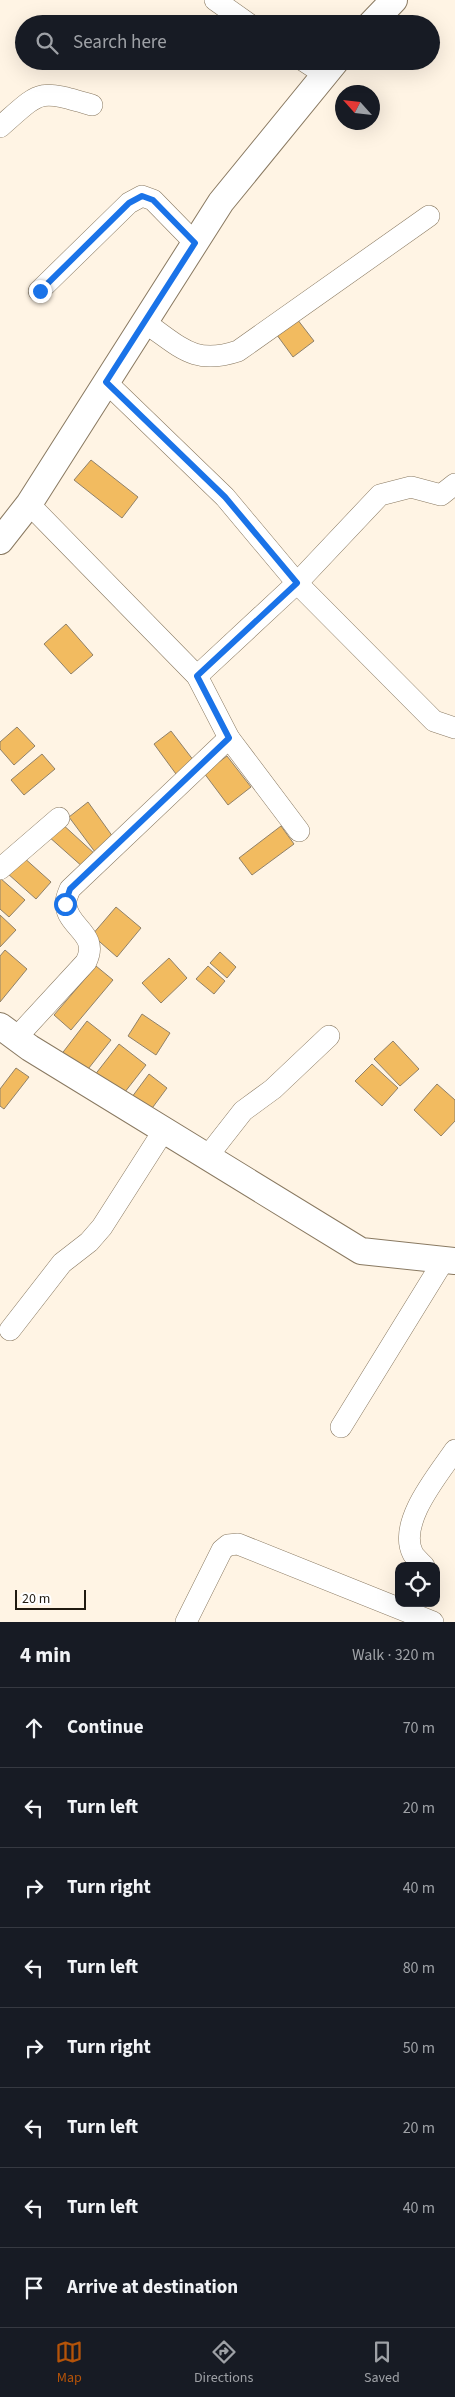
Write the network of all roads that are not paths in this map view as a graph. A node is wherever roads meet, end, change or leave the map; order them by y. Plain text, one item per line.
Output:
1 (215, 0) edge
2 (394, 0) edge
3 (236, 15) edge
4 (380, 15) edge
5 (318, 70) edge
6 (92, 105) dead end
7 (0, 127) edge
8 (429, 216) dead end
9 (195, 243) junction
10 (40, 291) dead end
11 (144, 322) junction
12 (106, 382) junction
13 (455, 484) edge
14 (29, 504) junction
15 (2, 532) edge
16 (297, 583) junction
17 (197, 676) junction
18 (455, 728) edge
19 (229, 738) junction
20 (59, 818) dead end
21 (299, 831) dead end
22 (0, 869) edge
23 (8, 1032) edge
24 (329, 1036) dead end
25 (164, 1130) junction
26 (207, 1157) junction
27 (449, 1260) edge
28 (10, 1330) dead end
29 (341, 1427) dead end
30 (455, 1450) edge
31 (420, 1562) edge
32 (428, 1607) edge
33 (186, 1622) edge
34 (434, 1622) edge

1 - 3 street
2 - 4 street
5 - 9 street
6 - 7 street
8 - 11 street
9 - 10 street
9 - 11 street
11 - 12 street
12 - 14 street
12 - 16 street
13 - 16 street
14 - 15 street
14 - 17 street
16 - 17 street
16 - 18 street
17 - 19 street
19 - 21 street
19 - 23 street
20 - 22 street
23 - 25 street
24 - 26 street
25 - 26 street
25 - 28 street
26 - 27 street
27 - 29 street
30 - 31 street
32 - 34 street
33 - 34 street

